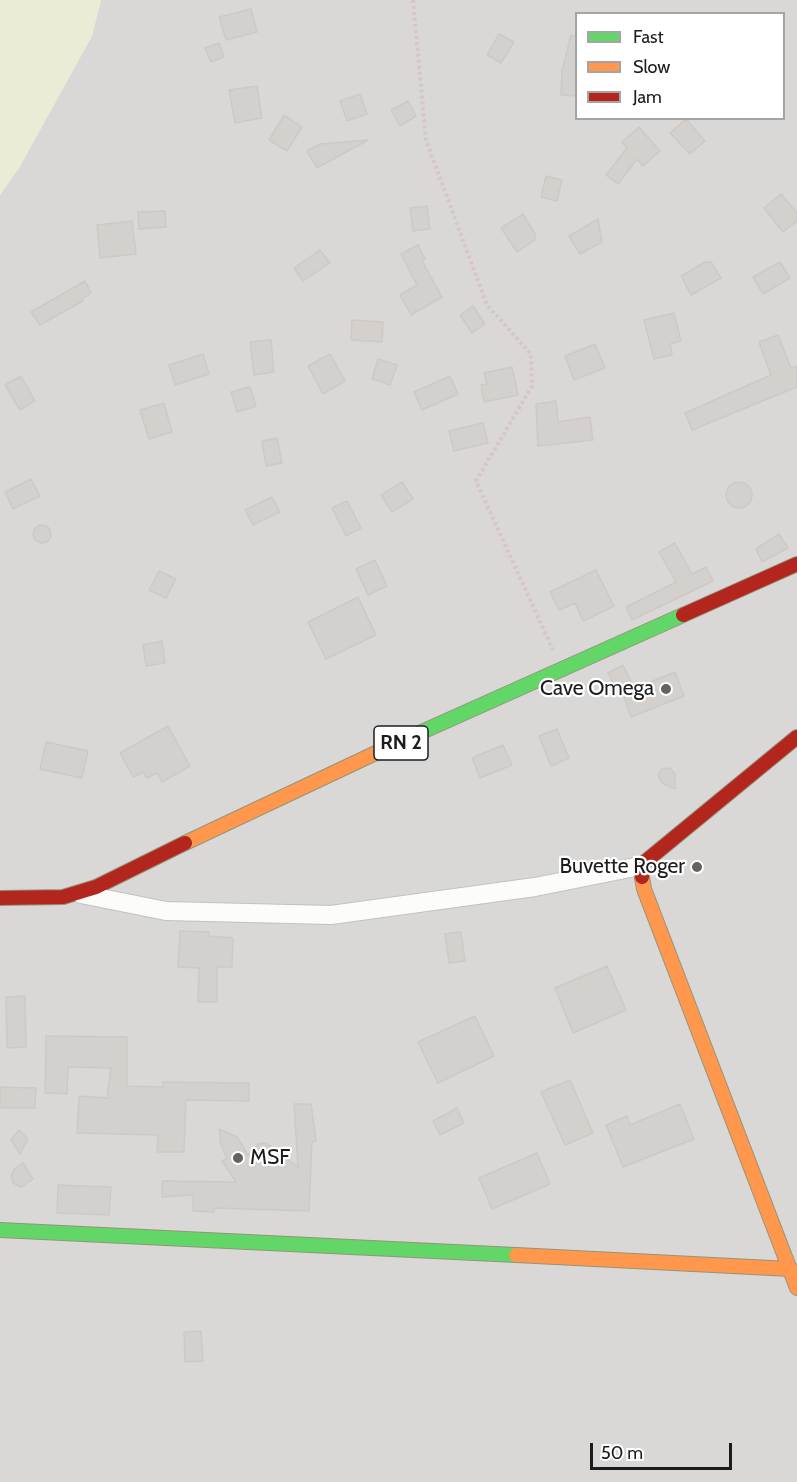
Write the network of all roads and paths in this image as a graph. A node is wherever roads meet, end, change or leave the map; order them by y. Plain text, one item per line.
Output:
1 (412, 0) edge
2 (797, 564) edge
3 (563, 672) junction
4 (797, 736) edge
5 (640, 866) junction
6 (80, 893) junction
7 (0, 898) edge
8 (0, 1230) edge
9 (791, 1269) junction
10 (797, 1288) edge

1 - 3 path
2 - 3 street, RN 2
3 - 6 street, RN 2
4 - 5 street
5 - 6 street
5 - 9 street
6 - 7 street, RN 2
8 - 9 street
9 - 10 street

